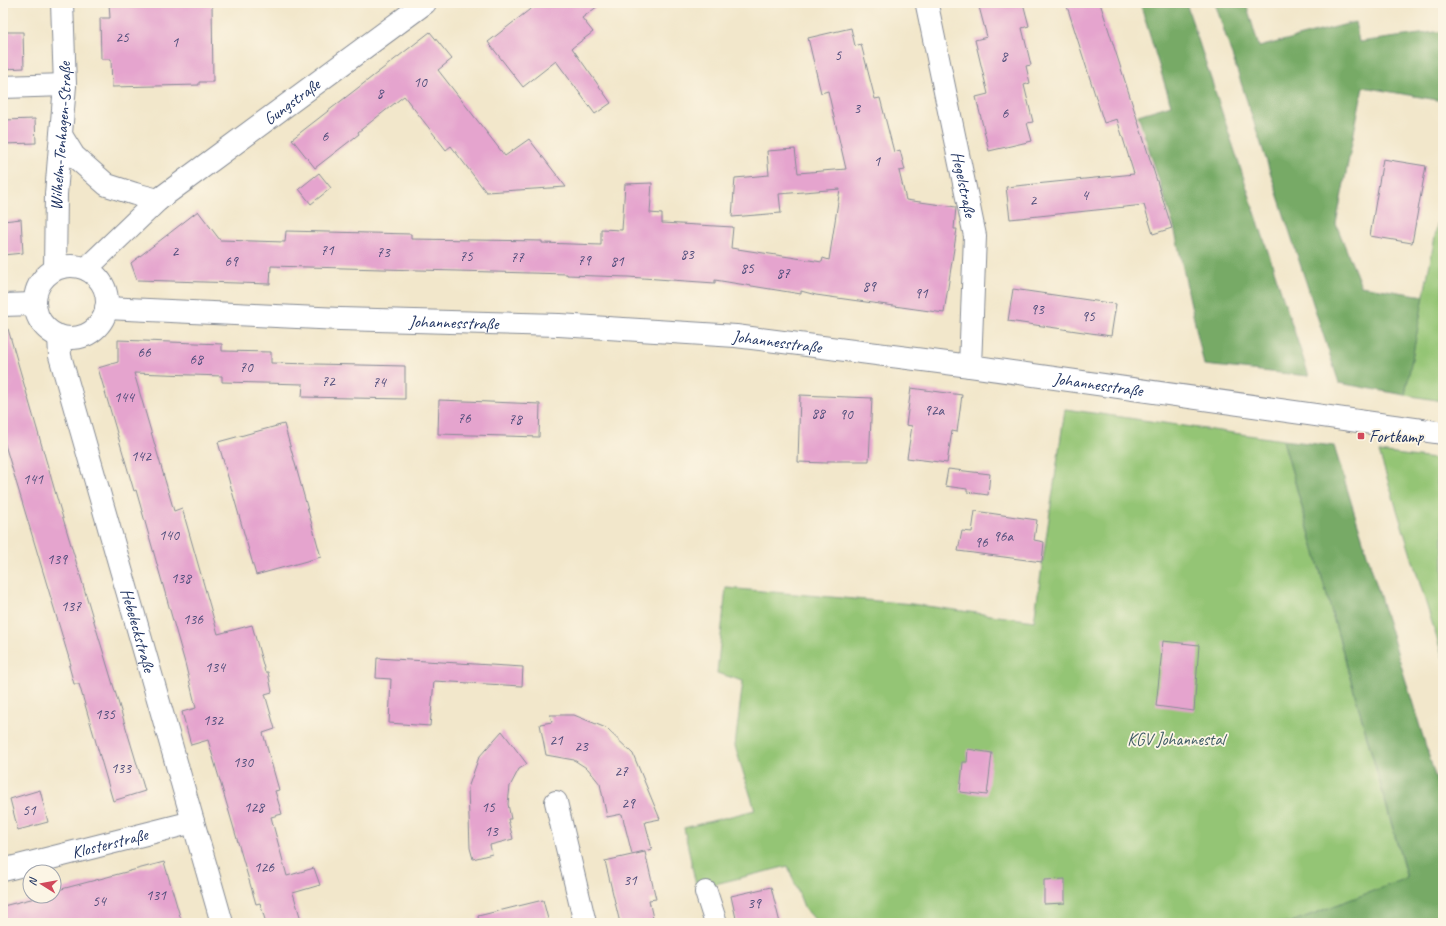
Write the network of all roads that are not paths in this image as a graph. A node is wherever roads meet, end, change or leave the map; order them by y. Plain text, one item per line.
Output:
1 (62, 3) edge
2 (425, 3) edge
3 (927, 5) dead end
4 (65, 85) junction
5 (3, 87) edge
6 (61, 135) junction
7 (158, 200) junction
8 (55, 269) junction
9 (86, 269) junction
10 (35, 304) junction
11 (3, 305) edge
12 (106, 308) junction
13 (60, 336) junction
14 (970, 366) junction
15 (1443, 433) edge
16 (556, 802) dead end
17 (194, 822) junction
18 (3, 870) edge
19 (706, 892) dead end
20 (222, 923) edge
21 (585, 923) edge
22 (716, 923) edge

1 - 4 street, Wilhelm-Tenhagen-Straße
2 - 7 street, Gungstraße
3 - 14 street, Hegelstraße
4 - 5 street
4 - 6 street, Wilhelm-Tenhagen-Straße
6 - 7 street
6 - 8 street, Wilhelm-Tenhagen-Straße
7 - 9 street, Gungstraße
8 - 9 street
8 - 10 street
9 - 12 street
10 - 11 street
10 - 13 street
12 - 13 street
12 - 14 street, Johannesstraße
13 - 17 street, Hebeleckstraße
14 - 15 street, Johannesstraße
16 - 21 street
17 - 18 street, Klosterstraße
17 - 20 street, Hebeleckstraße
19 - 22 street

